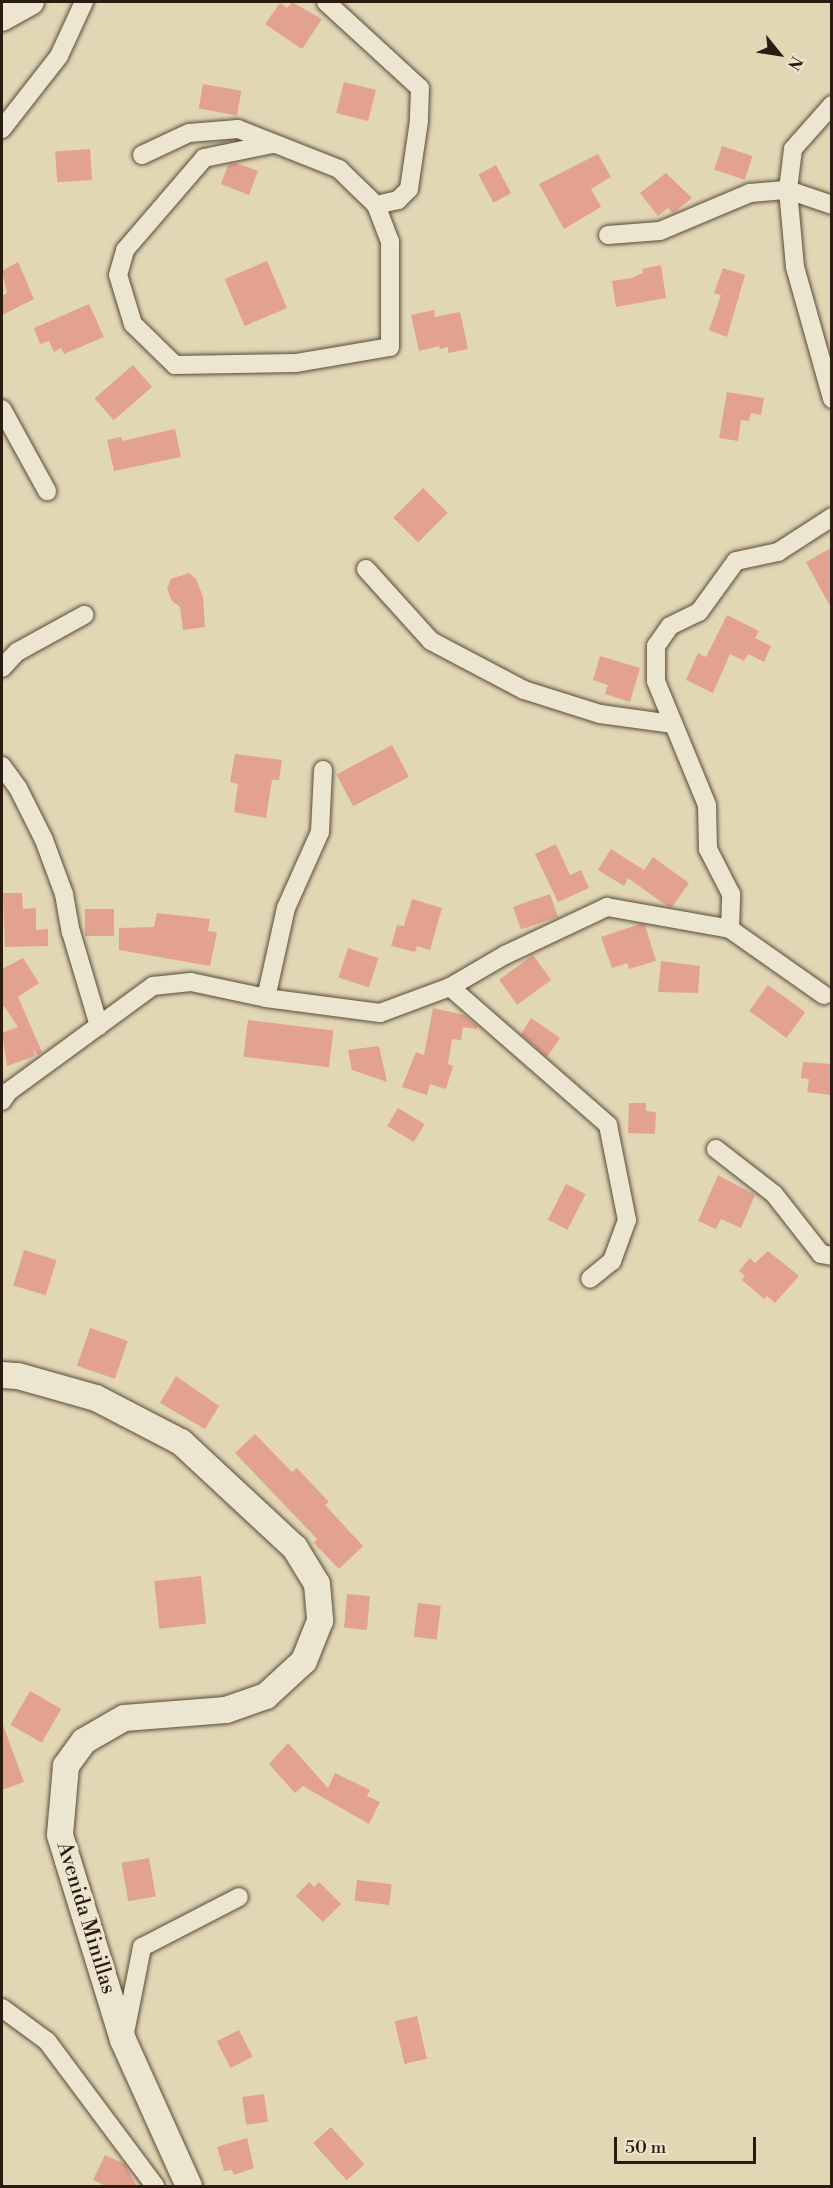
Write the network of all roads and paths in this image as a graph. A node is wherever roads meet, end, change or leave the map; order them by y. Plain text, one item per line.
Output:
1 (31, 2) edge
2 (84, 2) edge
3 (326, 2) edge
4 (2, 18) edge
5 (831, 105) edge
6 (2, 129) edge
7 (272, 144) junction
8 (142, 155) dead end
9 (788, 190) junction
10 (376, 205) junction
11 (831, 205) edge
12 (608, 235) dead end
13 (831, 399) edge
14 (2, 409) edge
15 (47, 491) dead end
16 (831, 517) edge
17 (366, 569) dead end
18 (84, 615) dead end
19 (2, 668) edge
20 (674, 724) junction
21 (2, 766) edge
22 (323, 770) dead end
23 (730, 929) junction
24 (450, 987) junction
25 (824, 995) dead end
26 (266, 998) junction
27 (99, 1026) junction
28 (4, 1092) edge
29 (716, 1149) dead end
30 (831, 1256) edge
31 (590, 1279) dead end
32 (2, 1375) edge
33 (239, 1897) dead end
34 (2, 2008) edge
35 (123, 2040) junction
36 (155, 2187) edge
37 (189, 2187) edge

1 - 4 street
2 - 6 street
3 - 10 street
5 - 9 street
7 - 8 street
7 - 10 street
7 - 10 street
9 - 11 street
9 - 12 street
9 - 13 street
14 - 15 street
16 - 20 street
17 - 20 street
18 - 19 street
20 - 23 street
21 - 27 street
22 - 26 street
23 - 24 street
23 - 25 street
24 - 26 street
24 - 31 street
26 - 27 street
27 - 28 street
29 - 30 street
32 - 35 street, Avenida Minillas
33 - 35 street
34 - 36 street
35 - 37 street, Avenida Minillas

